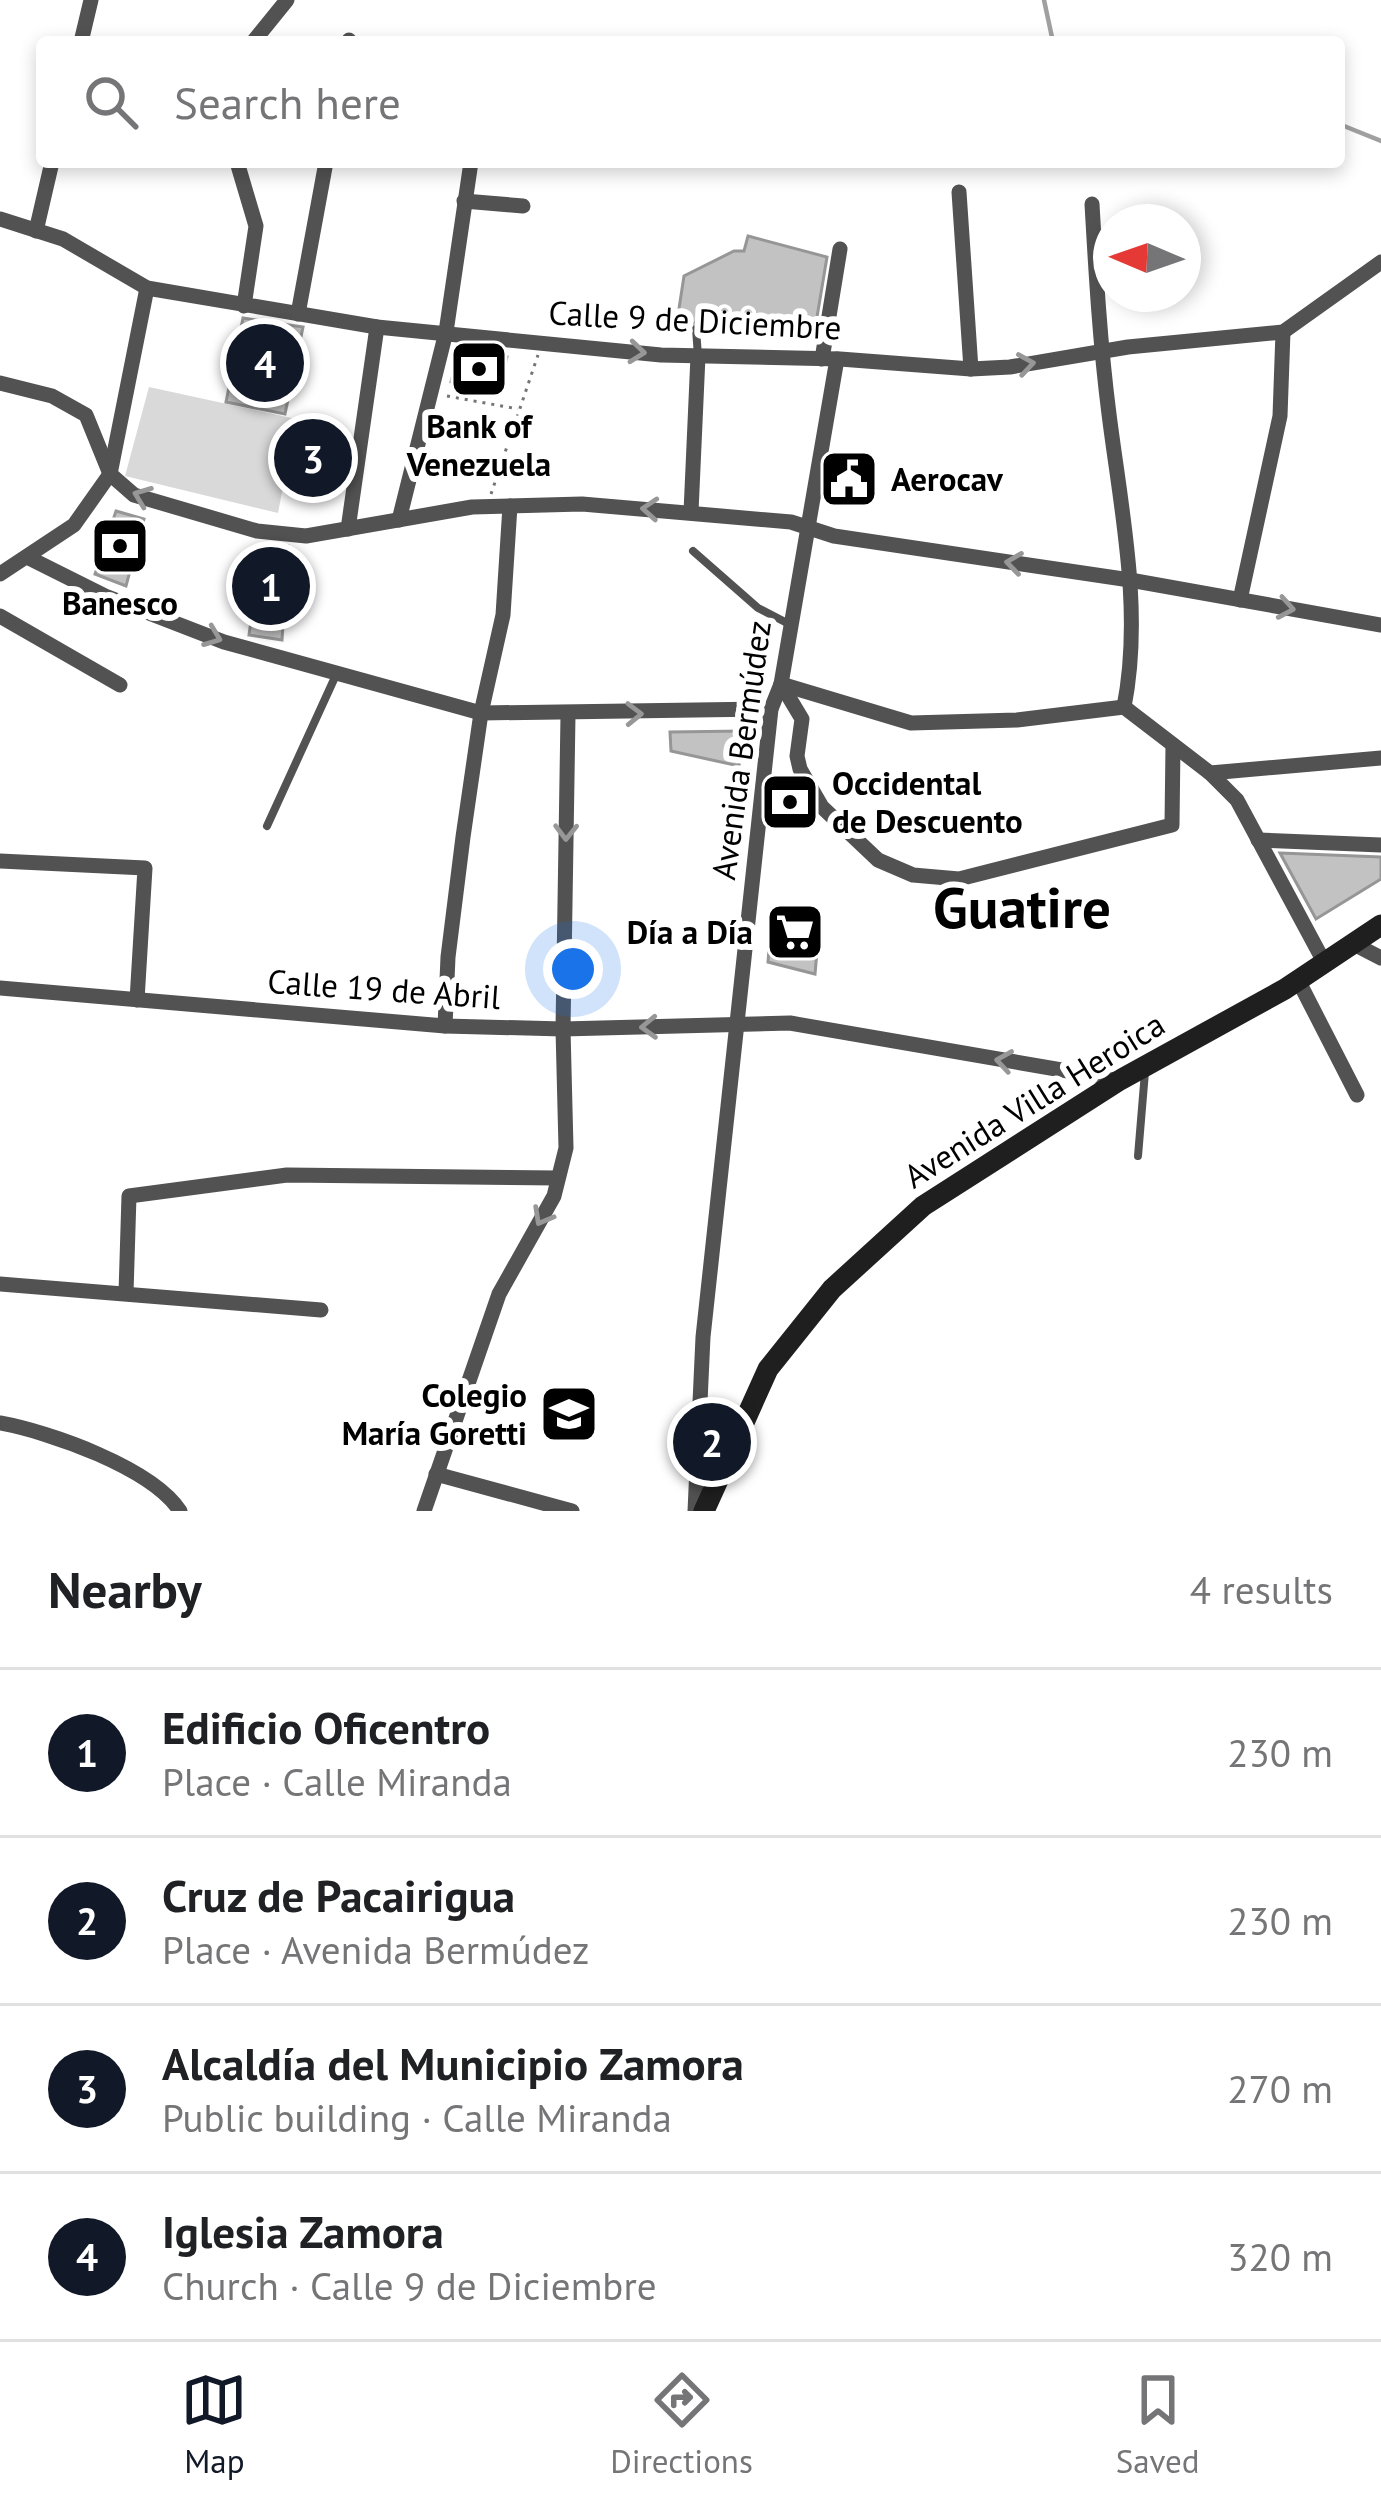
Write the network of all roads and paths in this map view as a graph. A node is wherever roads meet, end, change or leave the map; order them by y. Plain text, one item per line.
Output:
1 (91, 0) edge
2 (286, 0) edge
3 (82, 36) edge
4 (258, 36) edge
5 (51, 168) edge
6 (239, 168) edge
7 (325, 168) edge
8 (470, 168) edge
9 (959, 192) dead end
10 (464, 201) junction
11 (1092, 203) dead end
12 (523, 206) dead end
13 (0, 219) edge
14 (36, 231) junction
15 (840, 249) dead end
16 (1381, 262) edge
17 (147, 288) junction
18 (244, 307) junction
19 (298, 314) junction
20 (377, 328) junction
21 (696, 329) dead end
22 (446, 332) junction
23 (1283, 332) junction
24 (543, 342) junction
25 (1101, 352) junction
26 (698, 356) junction
27 (830, 359) junction
28 (971, 369) junction
29 (0, 383) edge
30 (433, 393) junction
31 (518, 409) junction
32 (110, 474) junction
33 (486, 506) junction
34 (510, 506) junction
35 (691, 512) junction
36 (399, 520) junction
37 (807, 527) junction
38 (348, 529) junction
39 (693, 551) dead end
40 (29, 558) junction
41 (0, 574) edge
42 (1130, 580) junction
43 (1240, 600) junction
44 (0, 616) edge
45 (788, 624) junction
46 (1381, 625) edge
47 (336, 675) junction
48 (781, 684) junction
49 (120, 685) dead end
50 (1124, 707) junction
51 (771, 709) junction
52 (481, 713) junction
53 (568, 715) junction
54 (1173, 745) junction
55 (1381, 758) edge
56 (1210, 773) junction
57 (267, 826) dead end
58 (1258, 840) junction
59 (1381, 845) edge
60 (0, 861) edge
61 (1381, 925) edge
62 (1352, 943) junction
63 (1381, 958) edge
64 (1323, 960) junction
65 (1298, 980) junction
66 (0, 988) edge
67 (137, 1000) junction
68 (735, 1022) junction
69 (445, 1026) junction
70 (563, 1029) junction
71 (1146, 1065) junction
72 (1120, 1080) junction
73 (1357, 1095) dead end
74 (1138, 1156) dead end
75 (558, 1178) junction
76 (0, 1284) edge
77 (126, 1293) junction
78 (321, 1310) dead end
79 (0, 1423) edge
80 (434, 1480) junction
81 (181, 1511) edge
82 (424, 1511) edge
83 (572, 1511) edge
84 (695, 1511) edge
85 (704, 1511) edge

1 - 3 street
2 - 4 street
5 - 14 street
6 - 18 street
7 - 19 street
8 - 10 street
9 - 28 street
10 - 12 street
10 - 22 street
11 - 25 street
13 - 14 street, Calle 9 de Diciembre
14 - 17 street, Calle 9 de Diciembre
15 - 27 street, Avenida Bermúdez
16 - 23 street, Calle 9 de Diciembre
17 - 18 street, Calle 9 de Diciembre
17 - 32 street
18 - 19 street, Calle 9 de Diciembre
19 - 20 street, Calle 9 de Diciembre
20 - 22 street, Calle 9 de Diciembre
20 - 38 street
21 - 26 lane
22 - 24 street, Calle 9 de Diciembre
22 - 30 street
23 - 25 street, Calle 9 de Diciembre
23 - 43 street
24 -> 26 street, Calle 9 de Diciembre
24 - 31 path
28 -> 25 street, Calle 9 de Diciembre
25 - 42 street
26 - 27 street, Calle 9 de Diciembre
26 - 35 street
27 - 28 street, Calle 9 de Diciembre
27 - 37 street, Avenida Bermúdez
29 - 32 street
30 - 31 path
30 - 36 street
31 - 33 path
38 -> 32 street
32 - 40 street
33 - 34 street
33 - 36 street
35 -> 34 street
34 - 52 street
35 - 37 street
36 - 38 street
42 -> 37 street
37 - 45 street, Avenida Bermúdez
39 - 45 lane
40 - 41 street
40 -> 47 street
42 - 43 street
42 - 50 street
43 -> 46 street
44 - 49 street
45 - 48 street, Avenida Bermúdez
47 - 52 street
47 - 57 lane
48 - 50 street
48 - 51 street, Avenida Bermúdez
48 - 54 street
50 - 54 street
53 -> 51 street
51 - 68 street, Avenida Bermúdez
52 - 53 street
52 - 69 street
53 -> 70 street
54 - 56 street
55 - 56 street
56 - 58 street
58 - 59 street
58 - 64 street
60 - 67 street
61 - 62 main road, Avenida Villa Heroica
62 - 63 street
62 - 64 main road, Avenida Villa Heroica
64 - 65 main road, Avenida Villa Heroica
65 - 71 main road, Avenida Villa Heroica
65 - 73 street
66 - 67 street, Calle 19 de Abril
67 - 69 street, Calle 19 de Abril
68 -> 70 street, Calle 19 de Abril
72 -> 68 street, Calle 19 de Abril
68 - 84 street, Avenida Bermúdez
69 - 70 street, Calle 19 de Abril
70 - 75 street
71 - 72 main road, Avenida Villa Heroica
71 - 74 lane
72 - 85 main road, Avenida Villa Heroica
75 - 77 street
75 -> 80 street
76 - 77 street
77 - 78 street
79 - 81 street
80 - 82 street
80 - 83 street

